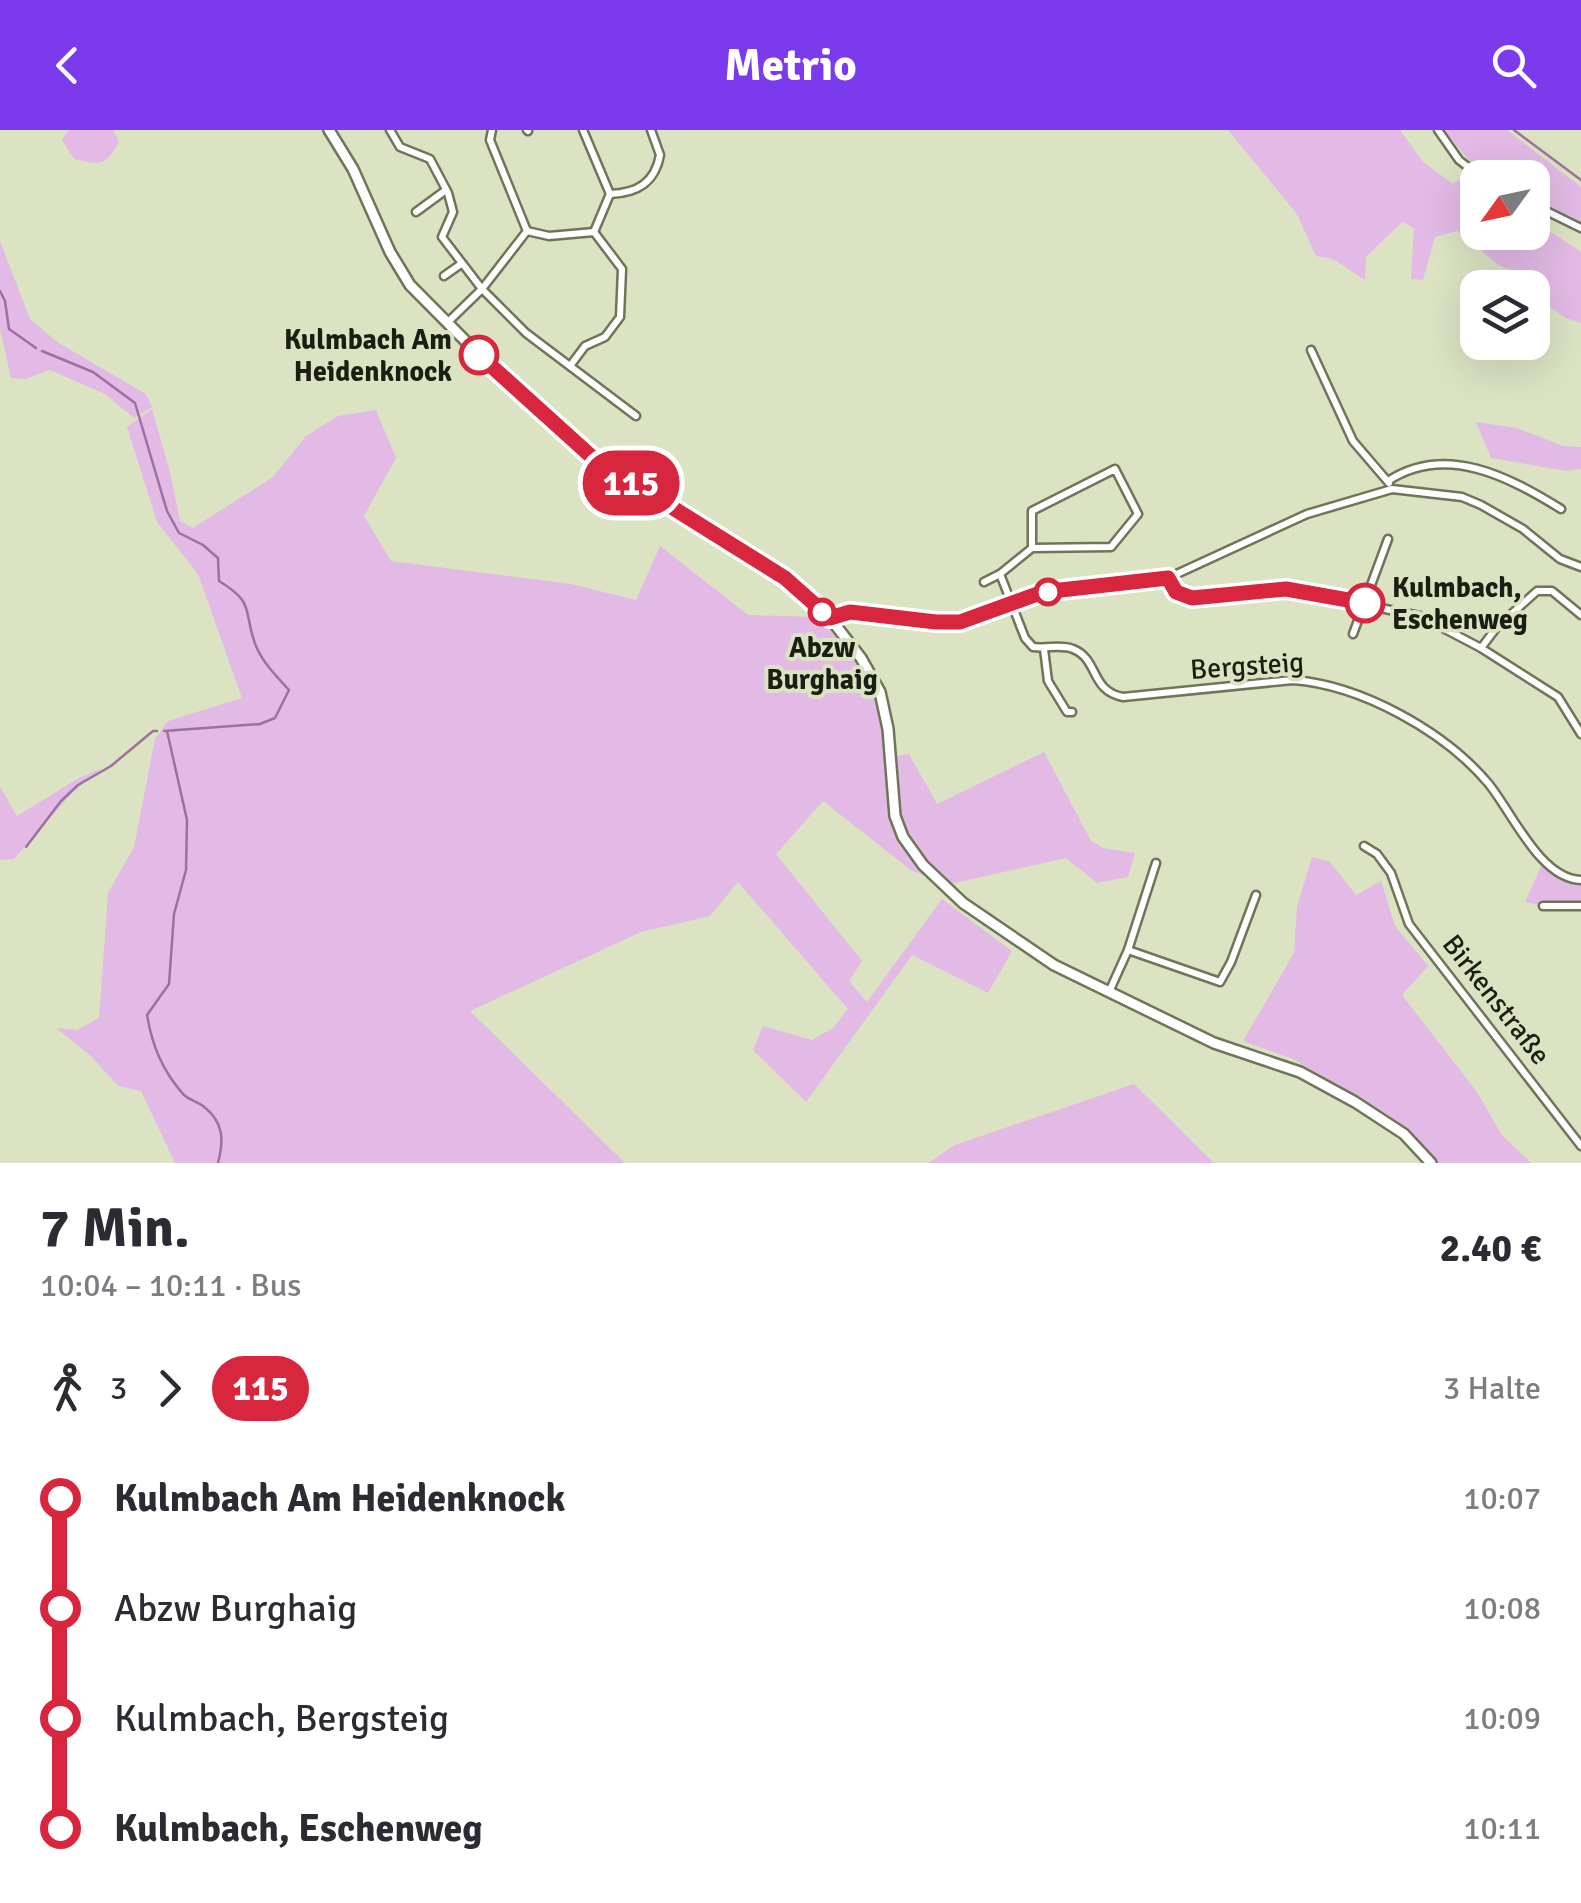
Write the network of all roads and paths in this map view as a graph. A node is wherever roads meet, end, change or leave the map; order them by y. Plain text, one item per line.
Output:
1 (330, 130) edge
2 (390, 130) edge
3 (492, 130) edge
4 (584, 130) edge
5 (652, 130) edge
6 (1438, 130) edge
7 (1460, 161) edge
8 (446, 190) junction
9 (610, 194) junction
10 (416, 212) dead end
11 (1550, 213) edge
12 (1581, 228) edge
13 (527, 232) junction
14 (594, 232) junction
15 (461, 264) junction
16 (444, 276) dead end
17 (482, 289) junction
18 (446, 324) junction
19 (1311, 350) dead end
20 (570, 366) junction
21 (636, 416) dead end
22 (1390, 485) junction
23 (1561, 509) dead end
24 (1388, 539) dead end
25 (1032, 548) junction
26 (1581, 567) edge
27 (1000, 574) junction
28 (1168, 578) junction
29 (984, 582) dead end
30 (1012, 603) junction
31 (1365, 603) junction
32 (1581, 615) edge
33 (830, 618) junction
34 (1353, 634) dead end
35 (1481, 648) junction
36 (1044, 649) junction
37 (1072, 712) dead end
38 (1581, 734) edge
39 (1364, 846) dead end
40 (1388, 856) dead end
41 (1156, 863) dead end
42 (1391, 873) junction
43 (1581, 880) edge
44 (1256, 896) dead end
45 (1543, 906) dead end
46 (1581, 906) edge
47 (1128, 950) junction
48 (1109, 992) junction
49 (1581, 1146) edge
50 (1430, 1163) edge

1 - 18 street
2 - 8 street
3 - 13 street
4 - 9 street
5 - 9 street
6 - 7 street
8 - 10 street
8 - 15 street
9 - 14 street
11 - 12 street
13 - 14 street
13 - 17 street
14 - 20 street
15 - 16 street
15 - 17 street
17 - 18 street
17 - 20 street
18 - 33 street
19 - 22 street
20 - 21 street
22 - 23 street
22 - 26 street
22 - 28 street
24 - 31 street
25 - 25 street
25 - 27 street
27 - 29 street
27 - 30 street
28 - 30 street
28 - 31 street
30 - 33 street
30 - 36 street
31 - 34 street
31 - 35 street
32 - 35 street
33 - 48 street
35 - 38 street
36 - 37 street
36 - 43 street, Bergsteig
39 - 42 street, Birkenstraße
40 - 42 street, Birkenstraße
41 - 47 street
42 - 49 street, Birkenstraße
44 - 47 street
45 - 46 street
47 - 48 street
48 - 50 street

